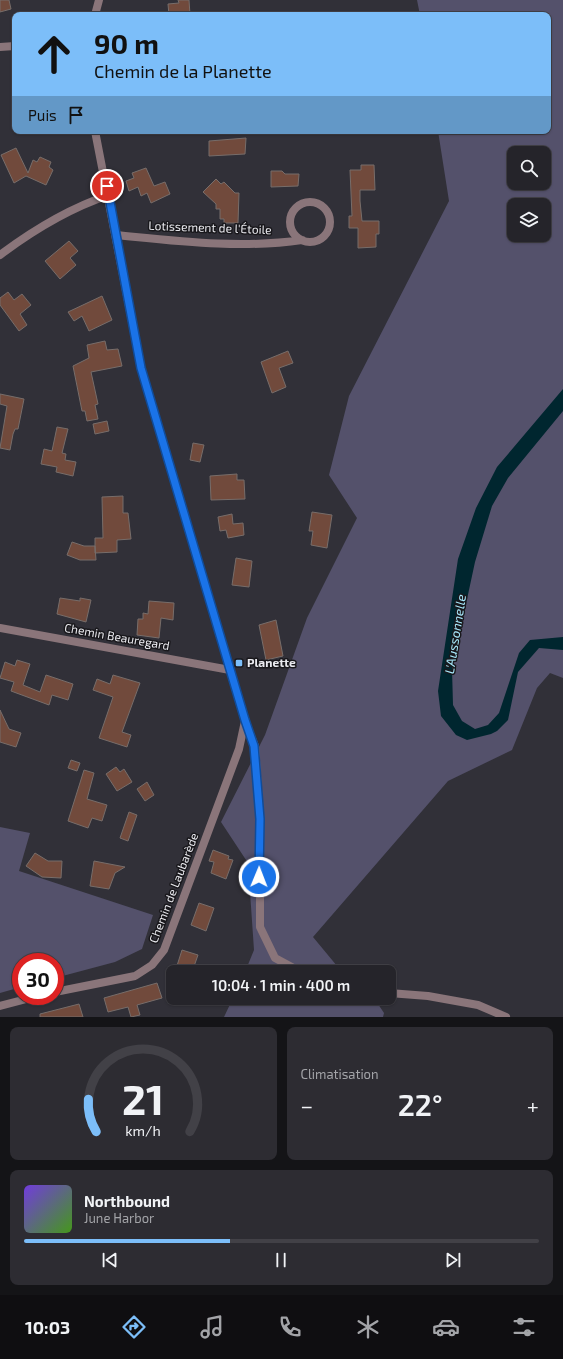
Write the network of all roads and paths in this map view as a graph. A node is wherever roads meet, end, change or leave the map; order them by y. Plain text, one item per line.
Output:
1 (99, 0) edge
2 (96, 12) edge
3 (12, 46) edge
4 (0, 47) edge
5 (96, 134) edge
6 (109, 195) junction
7 (116, 235) junction
8 (302, 240) junction
9 (0, 256) edge
10 (0, 628) edge
11 (230, 670) junction
12 (245, 720) junction
13 (288, 965) edge
14 (64, 990) edge
15 (396, 994) edge
16 (12, 1003) edge
17 (0, 1006) edge
18 (506, 1017) edge

1 - 2 street
3 - 4 street
5 - 6 street
6 - 7 street
6 - 9 street
7 - 8 street, Lotissement de l'Étoile
7 - 11 street
8 - 8 street, Lotissement de l'Étoile
10 - 11 street, Chemin Beauregard
11 - 12 street
12 - 13 street
12 - 14 street, Chemin de Laubarède
15 - 18 street
16 - 17 street

